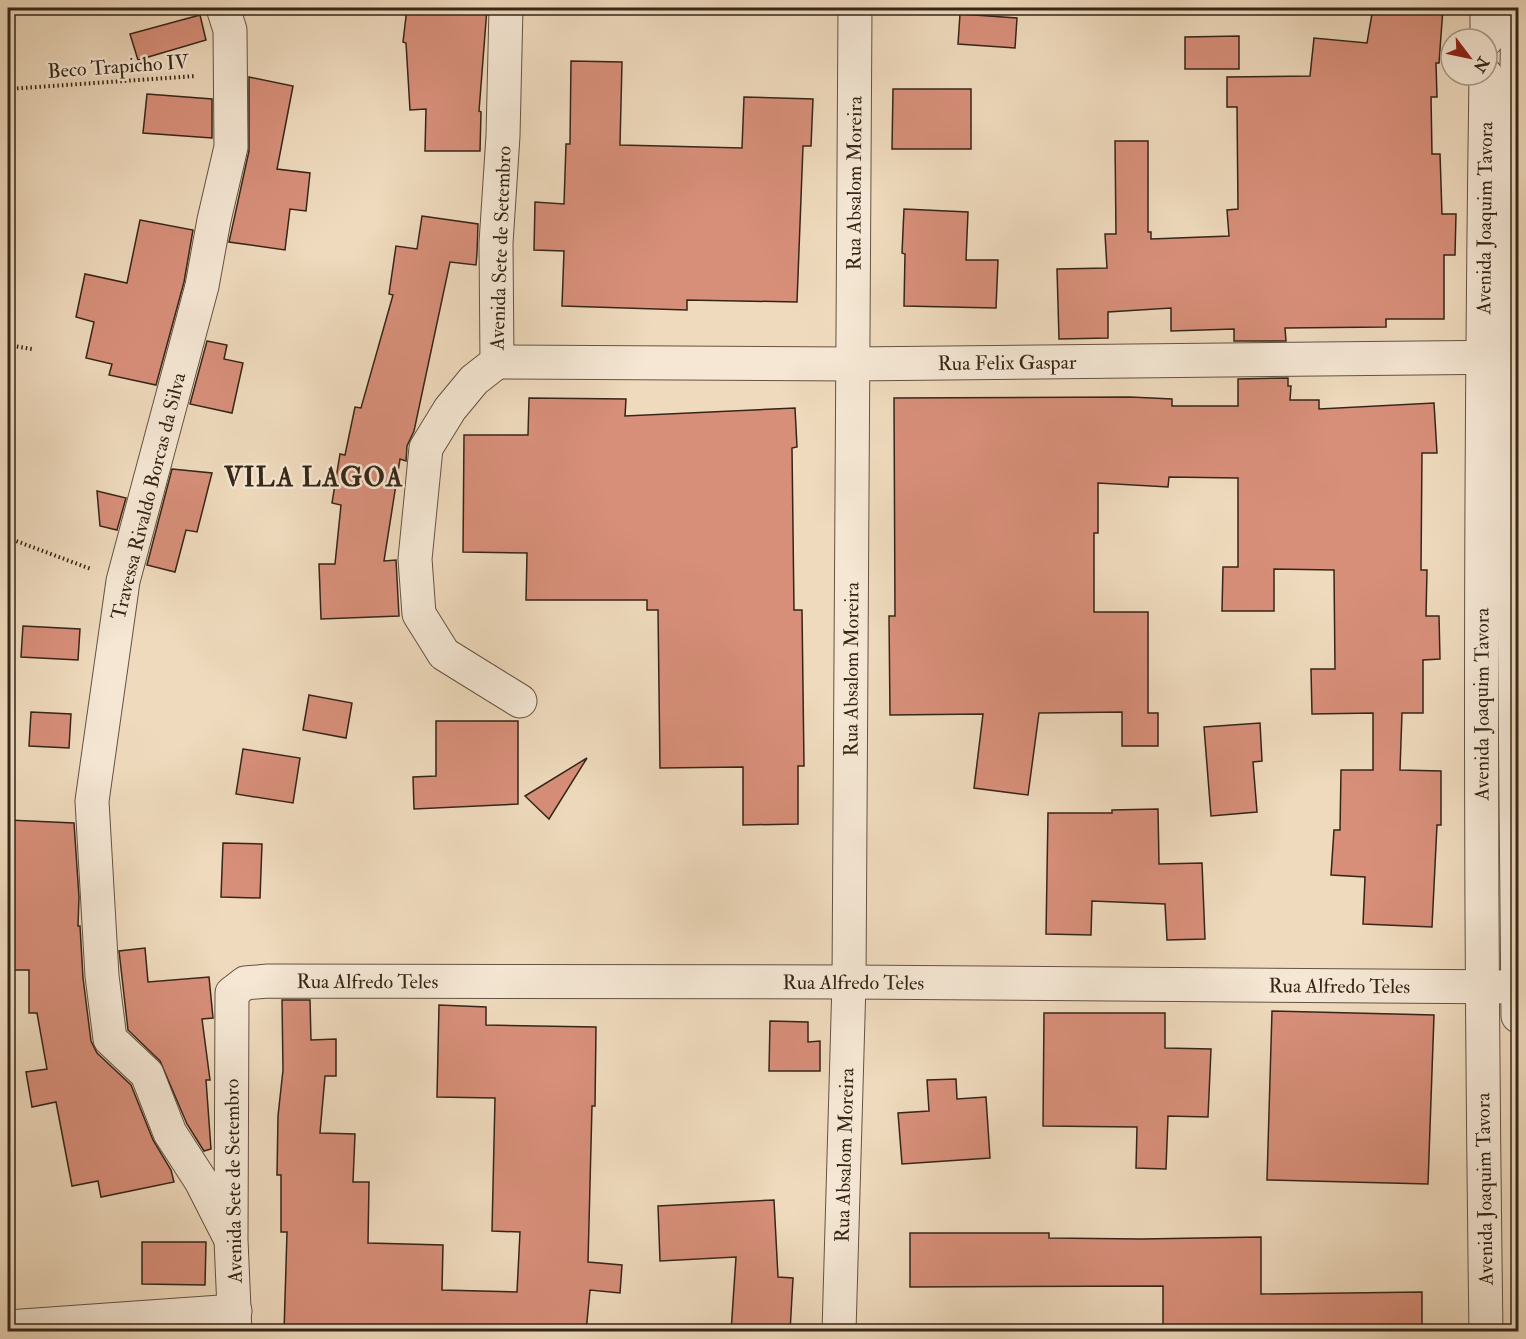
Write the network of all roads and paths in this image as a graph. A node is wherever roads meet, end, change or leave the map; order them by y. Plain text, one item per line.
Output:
1 (223, 8) edge
2 (506, 8) edge
3 (855, 8) edge
4 (1487, 8) edge
5 (1518, 8) edge
6 (1487, 27) edge
7 (230, 74) junction
8 (1487, 87) edge
9 (8, 89) edge
10 (8, 345) edge
11 (32, 349) dead end
12 (1504, 357) edge
13 (497, 362) junction
14 (852, 364) junction
15 (8, 538) edge
16 (123, 580) junction
17 (520, 701) dead end
18 (849, 982) junction
19 (1481, 986) junction
20 (1518, 987) edge
21 (1518, 1016) edge
22 (231, 1031) joint
23 (231, 1240) junction
24 (235, 1321) edge
25 (8, 1327) edge
26 (839, 1332) edge
27 (1486, 1332) edge

1 - 7 street, Travessa Rivaldo Borcas da Silva
2 - 13 street, Avenida Sete de Setembro
3 - 14 street, Rua Absalom Moreira
4 - 6 street
5 - 12 street, Avenida Joaquim Tavora
7 - 9 path, Beco Trapicho IV
7 - 16 street, Travessa Rivaldo Borcas da Silva
8 - 12 street, Avenida Joaquim Tavora
10 - 11 path
12 - 14 street, Rua Felix Gaspar
12 - 19 street, Avenida Joaquim Tavora
12 - 20 street, Avenida Joaquim Tavora
13 - 14 street, Rua Felix Gaspar
13 - 17 street, Avenida Sete de Setembro
14 - 18 street, Rua Absalom Moreira
15 - 16 path
16 - 23 street, Travessa Rivaldo Borcas da Silva
18 - 19 street, Rua Alfredo Teles
18 - 22 street, Rua Alfredo Teles
18 - 26 street, Rua Absalom Moreira
19 - 20 street, Rua Alfredo Teles
19 - 27 street, Avenida Joaquim Tavora
20 - 21 street, Avenida Joaquim Tavora
22 - 23 street, Avenida Sete de Setembro
23 - 24 street, Avenida Sete de Setembro
24 - 25 street

